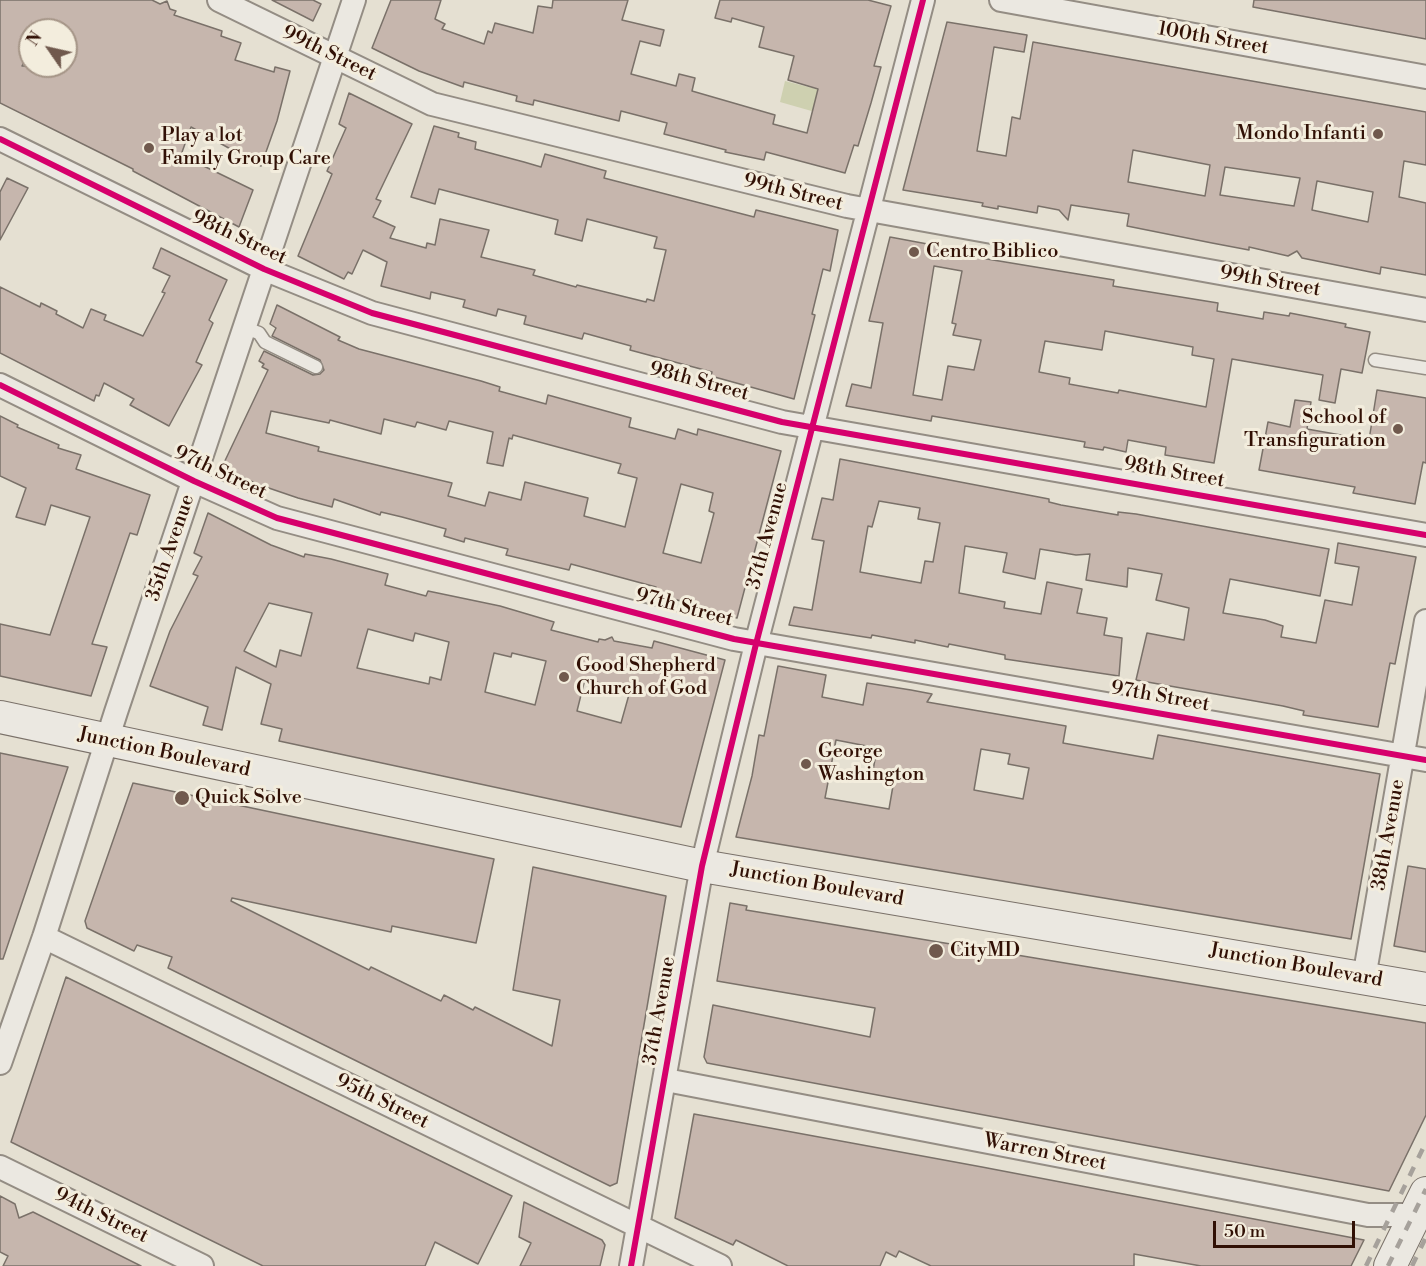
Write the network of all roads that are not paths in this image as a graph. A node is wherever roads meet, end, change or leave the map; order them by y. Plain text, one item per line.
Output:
1 (219, 0) edge
2 (354, 0) edge
3 (923, 0) edge
4 (1001, 0) edge
5 (335, 57) junction
6 (1426, 77) edge
7 (0, 139) edge
8 (868, 210) junction
9 (264, 269) junction
10 (1426, 310) edge
11 (245, 328) junction
12 (1375, 360) dead end
13 (316, 367) dead end
14 (1426, 368) edge
15 (0, 385) edge
16 (814, 426) junction
17 (194, 481) junction
18 (1426, 535) edge
19 (1426, 621) edge
20 (756, 644) junction
21 (0, 717) edge
22 (107, 741) junction
23 (1403, 755) junction
24 (1426, 760) edge
25 (702, 866) junction
26 (44, 937) junction
27 (1364, 978) junction
28 (1426, 989) edge
29 (0, 1063) edge
30 (666, 1080) junction
31 (0, 1167) edge
32 (1423, 1207) edge
33 (639, 1226) junction
34 (202, 1266) edge
35 (631, 1266) edge
36 (720, 1266) edge
37 (1390, 1266) edge

1 - 5 street, 99th Street
2 - 5 street, 35th Avenue
3 - 8 street, 37th Avenue
4 - 6 street, 100th Street
5 - 8 street, 99th Street
5 - 9 street, 35th Avenue
7 - 9 street, 98th Street
8 - 10 street, 99th Street
8 - 16 street, 37th Avenue
9 - 11 street, 35th Avenue
9 - 16 street, 98th Street
11 - 13 lane
11 - 17 street, 35th Avenue
12 - 14 lane
15 - 17 street, 97th Street
16 - 18 street, 98th Street
16 - 20 street, 37th Avenue
17 - 20 street, 97th Street
17 - 22 street, 35th Avenue
19 - 23 street, 38th Avenue
20 - 23 street, 97th Street
20 - 25 street, 37th Avenue
21 - 22 main road, Junction Boulevard
22 - 25 main road, Junction Boulevard
22 - 26 street, 35th Avenue
23 - 24 street, 97th Street
23 - 27 street, 38th Avenue
25 - 27 main road, Junction Boulevard
25 - 30 street, 37th Avenue
26 - 29 street, 35th Avenue
26 - 33 street, 95th Street
27 - 28 main road, Junction Boulevard
30 - 32 street, Warren Street
30 - 33 street, 37th Avenue
31 - 34 street, 94th Street
32 - 37 main road
33 - 35 street, 37th Avenue
33 - 36 street, 95th Street

